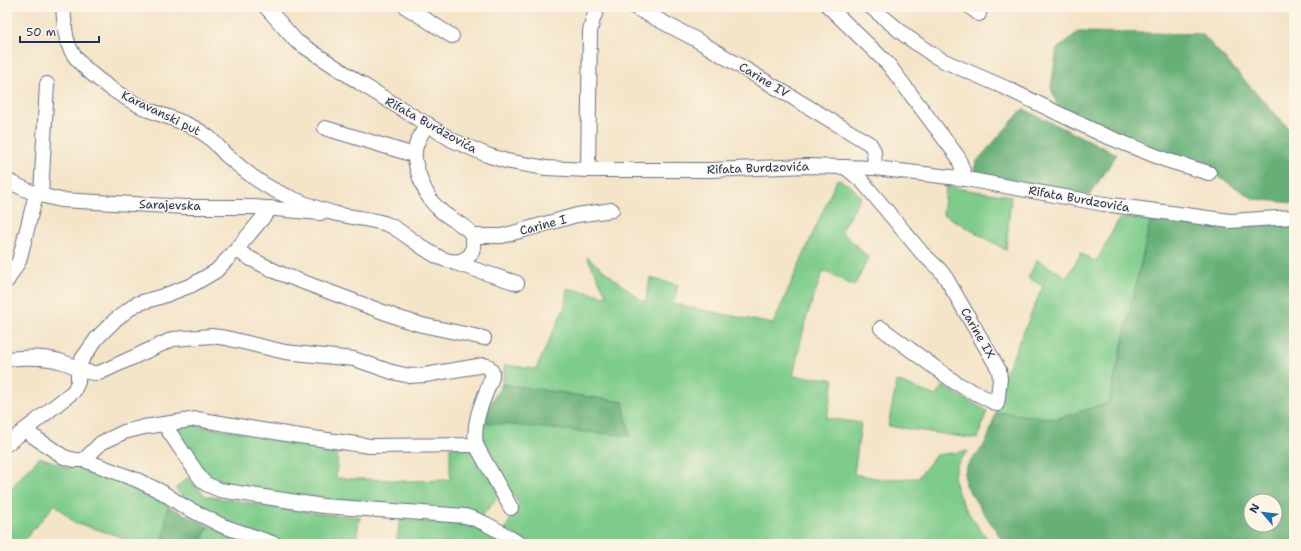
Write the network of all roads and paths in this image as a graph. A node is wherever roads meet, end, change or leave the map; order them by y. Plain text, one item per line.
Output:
1 (63, 7) edge
2 (266, 7) edge
3 (406, 7) edge
4 (598, 7) edge
5 (634, 7) edge
6 (830, 7) edge
7 (871, 7) edge
8 (452, 36) dead end
9 (47, 84) dead end
10 (428, 124) junction
11 (325, 128) dead end
12 (414, 155) junction
13 (845, 167) junction
14 (875, 168) junction
15 (588, 170) junction
16 (1209, 173) dead end
17 (966, 179) junction
18 (7, 180) edge
19 (38, 195) junction
20 (271, 208) junction
21 (612, 210) dead end
22 (336, 214) junction
23 (1294, 216) edge
24 (473, 236) junction
25 (236, 250) junction
26 (455, 263) junction
27 (7, 280) edge
28 (517, 283) dead end
29 (880, 328) dead end
30 (484, 338) dead end
31 (7, 359) edge
32 (78, 370) junction
33 (164, 424) junction
34 (24, 430) junction
35 (7, 444) edge
36 (476, 445) junction
37 (84, 460) junction
38 (511, 508) dead end
39 (276, 544) edge
40 (520, 544) edge

1 - 22 street, Karavanski put
2 - 10 street, Rifata Burdzovića
3 - 8 street
4 - 15 street
5 - 14 street, Carine IV
6 - 17 street
7 - 16 street
9 - 19 street
10 - 12 street
10 - 15 street, Rifata Burdzovića
11 - 12 street
12 - 24 street
13 - 14 street, Rifata Burdzovića
13 - 15 street, Rifata Burdzovića
13 - 29 street, Carine IX
14 - 17 street, Rifata Burdzovića
17 - 23 street, Rifata Burdzovića
18 - 19 street, Sarajevska
19 - 20 street, Sarajevska
19 - 27 street
20 - 22 street, Sarajevska
20 - 25 street
21 - 24 street, Carine I
22 - 26 street
24 - 26 street
25 - 30 street
25 - 32 street
26 - 28 street
31 - 32 street
32 - 34 street
32 - 36 street
33 - 36 street
33 - 37 street
33 - 40 street
34 - 35 street
34 - 37 street
36 - 38 street
37 - 39 street

